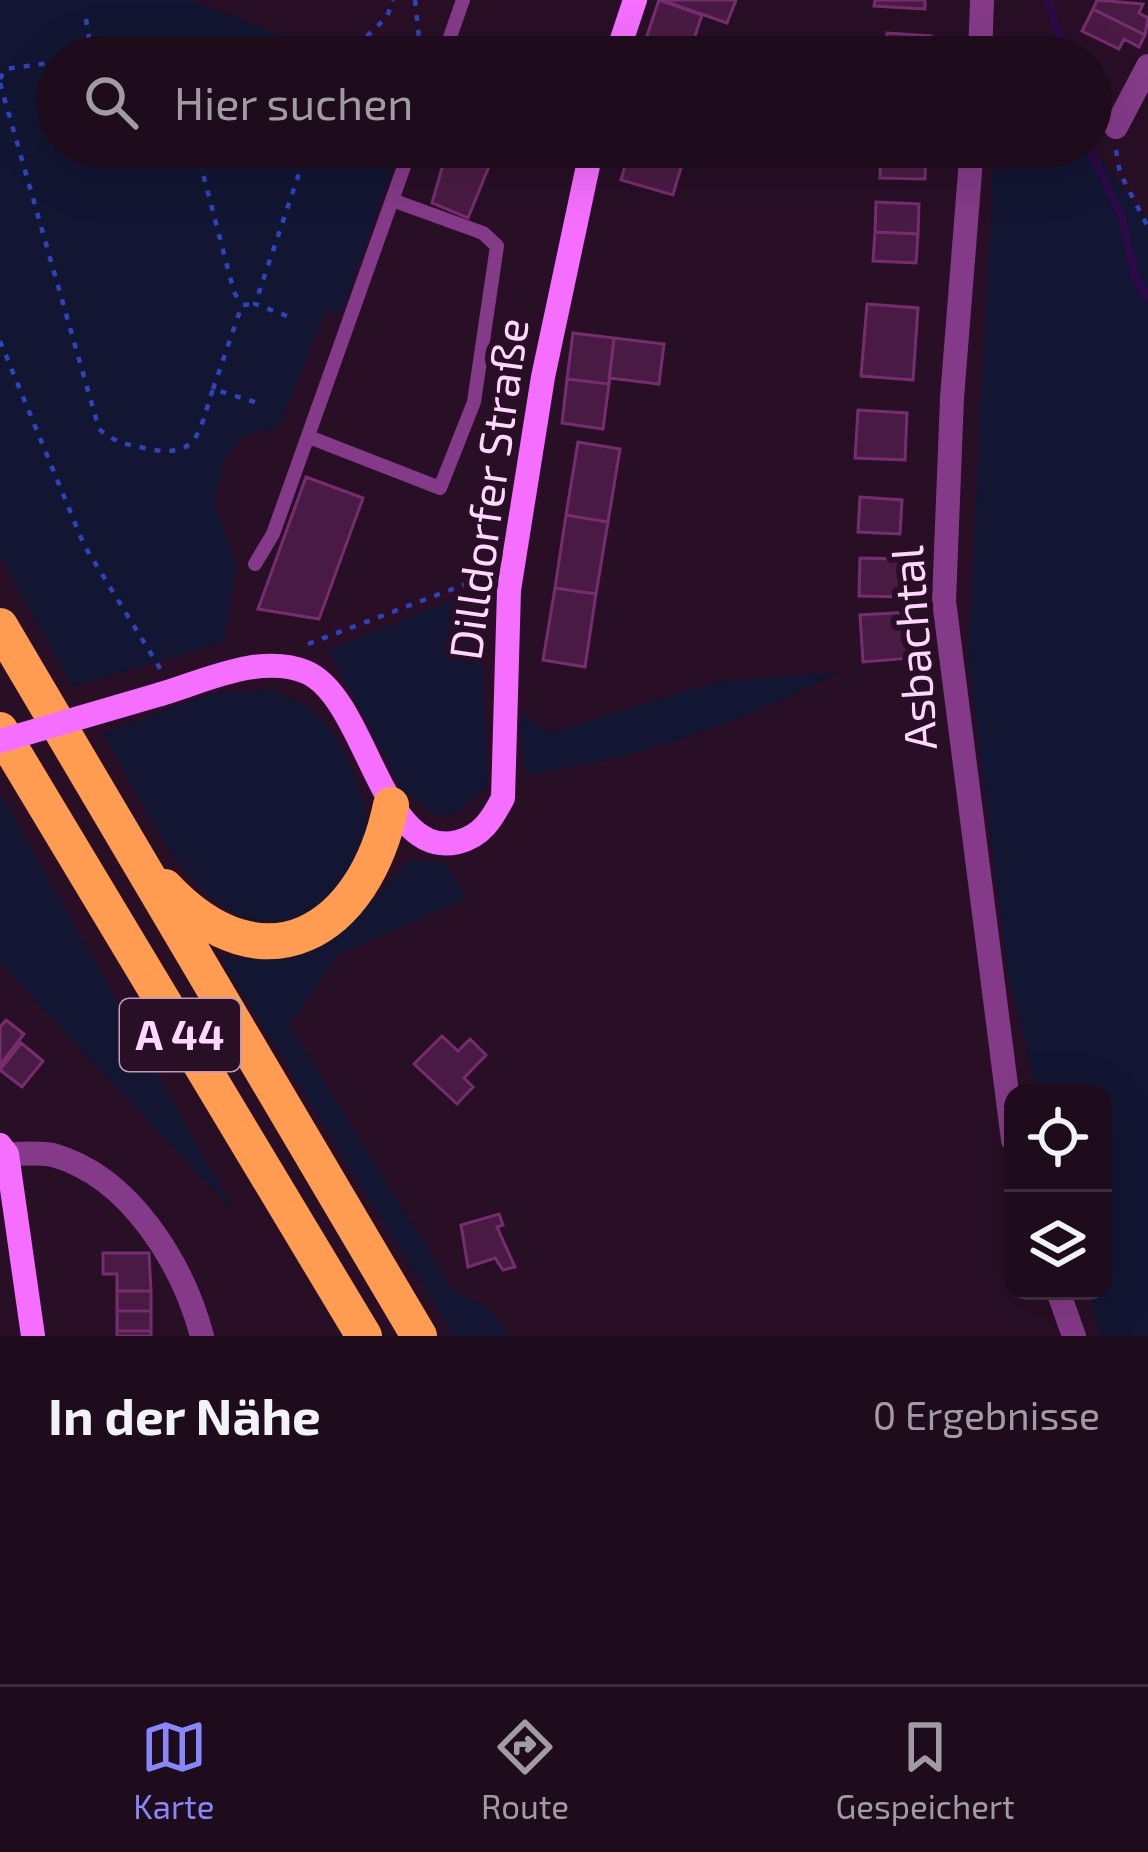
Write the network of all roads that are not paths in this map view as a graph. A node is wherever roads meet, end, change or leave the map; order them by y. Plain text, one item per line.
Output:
1 (463, 0) edge
2 (635, 0) edge
3 (982, 0) edge
4 (450, 36) edge
5 (623, 36) edge
6 (981, 36) edge
7 (1148, 66) edge
8 (1116, 127) road end
9 (403, 168) edge
10 (588, 168) edge
11 (971, 168) edge
12 (392, 200) junction
13 (309, 436) junction
14 (255, 564) dead end
15 (0, 626) edge
16 (0, 730) edge
17 (0, 741) edge
18 (392, 805) junction
19 (131, 851) junction
20 (1006, 1084) edge
21 (3, 1149) edge
22 (1061, 1300) edge
23 (33, 1336) edge
24 (202, 1336) edge
25 (364, 1336) edge
26 (419, 1336) edge
27 (1074, 1336) edge

1 - 4 lane
2 - 5 main road
3 - 6 street
7 - 8 street
9 - 12 lane
10 - 18 main road, Dilldorfer Straße
11 - 20 street, Asbachtal
12 - 13 lane
12 - 13 lane
13 - 14 lane
15 - 19 highway, A 44
16 - 25 highway, A 44
17 - 18 main road, Dilldorfer Straße, bridge
18 - 19 highway
19 - 26 highway, A 44
21 - 23 main road
21 - 24 street
22 - 27 street

